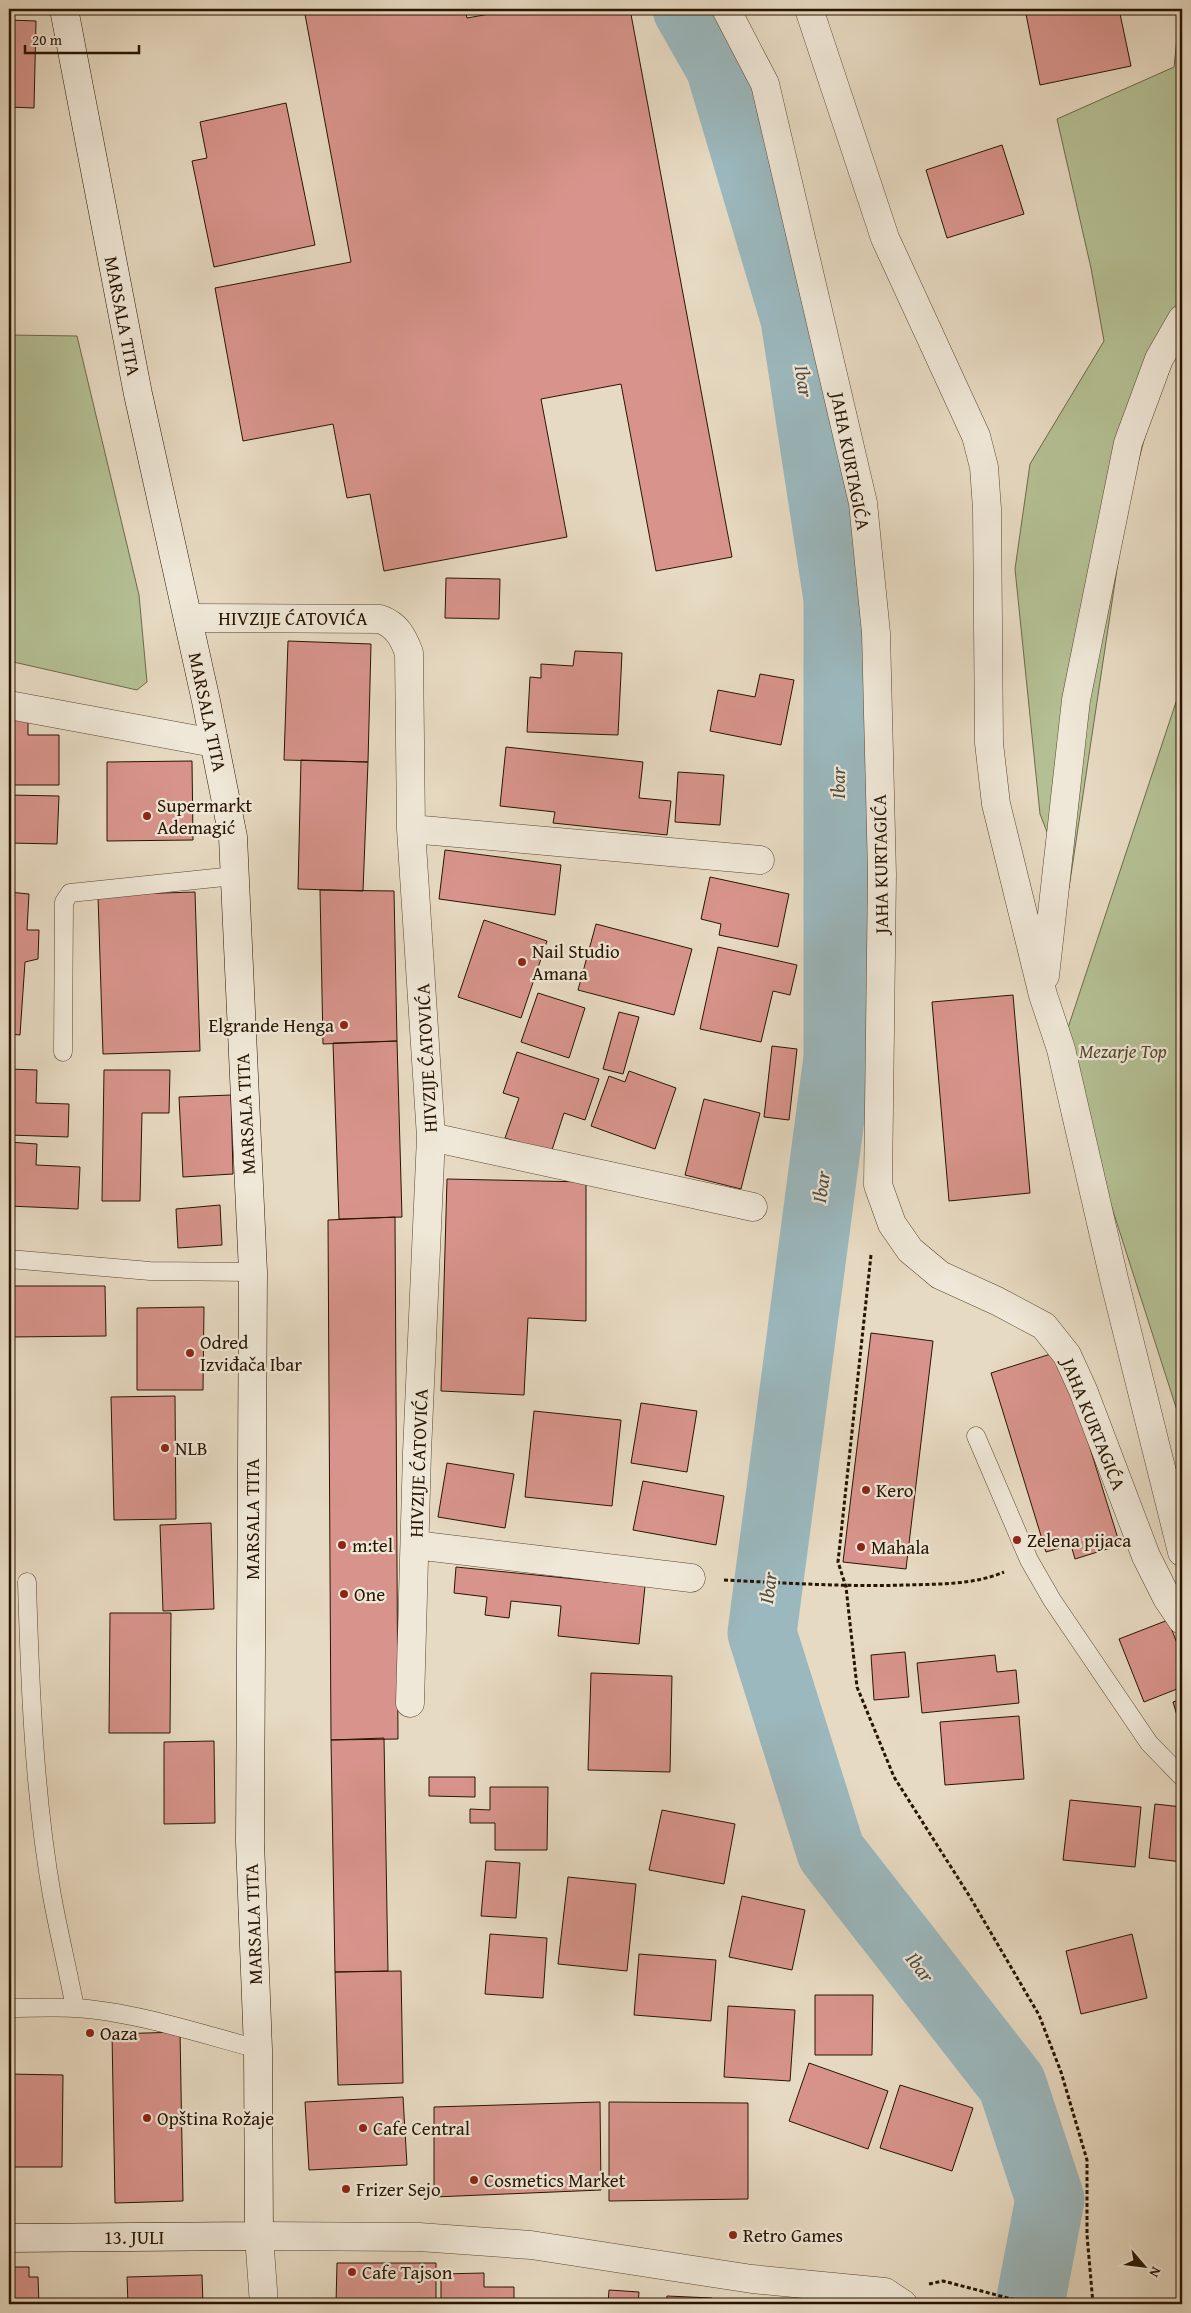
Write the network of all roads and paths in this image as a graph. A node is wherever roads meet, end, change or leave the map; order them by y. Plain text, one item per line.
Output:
1 (64, 9) edge
2 (726, 9) edge
3 (809, 9) edge
4 (1182, 318) edge
5 (188, 618) junction
6 (9, 706) edge
7 (214, 742) junction
8 (411, 829) junction
9 (760, 860) dead end
10 (234, 876) junction
11 (1043, 995) junction
12 (62, 1052) dead end
13 (431, 1137) junction
14 (753, 1207) dead end
15 (871, 1252) dead end
16 (9, 1259) edge
17 (253, 1272) junction
18 (976, 1436) dead end
19 (415, 1545) junction
20 (1182, 1552) edge
21 (1029, 1560) junction
22 (691, 1578) joint
23 (27, 1582) dead end
24 (846, 1587) junction
25 (1182, 1620) edge
26 (410, 1703) dead end
27 (1182, 1777) edge
28 (9, 2008) edge
29 (75, 2008) junction
30 (258, 2049) junction
31 (259, 2236) junction
32 (9, 2238) edge
33 (978, 2289) dead end
34 (894, 2298) edge
35 (264, 2304) edge
36 (1031, 2304) edge
37 (1093, 2304) edge

1 - 5 street, MARSALA TITA
2 - 25 street, JAHA KURTAGIĆA
3 - 11 street
4 - 11 street
5 - 7 street, MARSALA TITA
5 - 8 street, HIVZIJE ĆATOVIĆA
6 - 7 street
7 - 10 street, MARSALA TITA
8 - 9 street
8 - 13 street, HIVZIJE ĆATOVIĆA
10 - 12 lane
10 - 17 street, MARSALA TITA
11 - 20 street
13 - 14 street
13 - 19 street, HIVZIJE ĆATOVIĆA
15 - 24 path
16 - 17 lane
17 - 30 street, MARSALA TITA
18 - 21 lane
19 - 22 street
19 - 26 street, HIVZIJE ĆATOVIĆA
21 - 24 path
21 - 27 lane
22 - 24 path
23 - 29 lane
24 - 37 path
28 - 29 lane
29 - 30 lane
30 - 31 street, MARSALA TITA
31 - 32 street, 13. JULI
31 - 34 street, 13. JULI
31 - 35 street, MARSALA TITA
33 - 36 path

